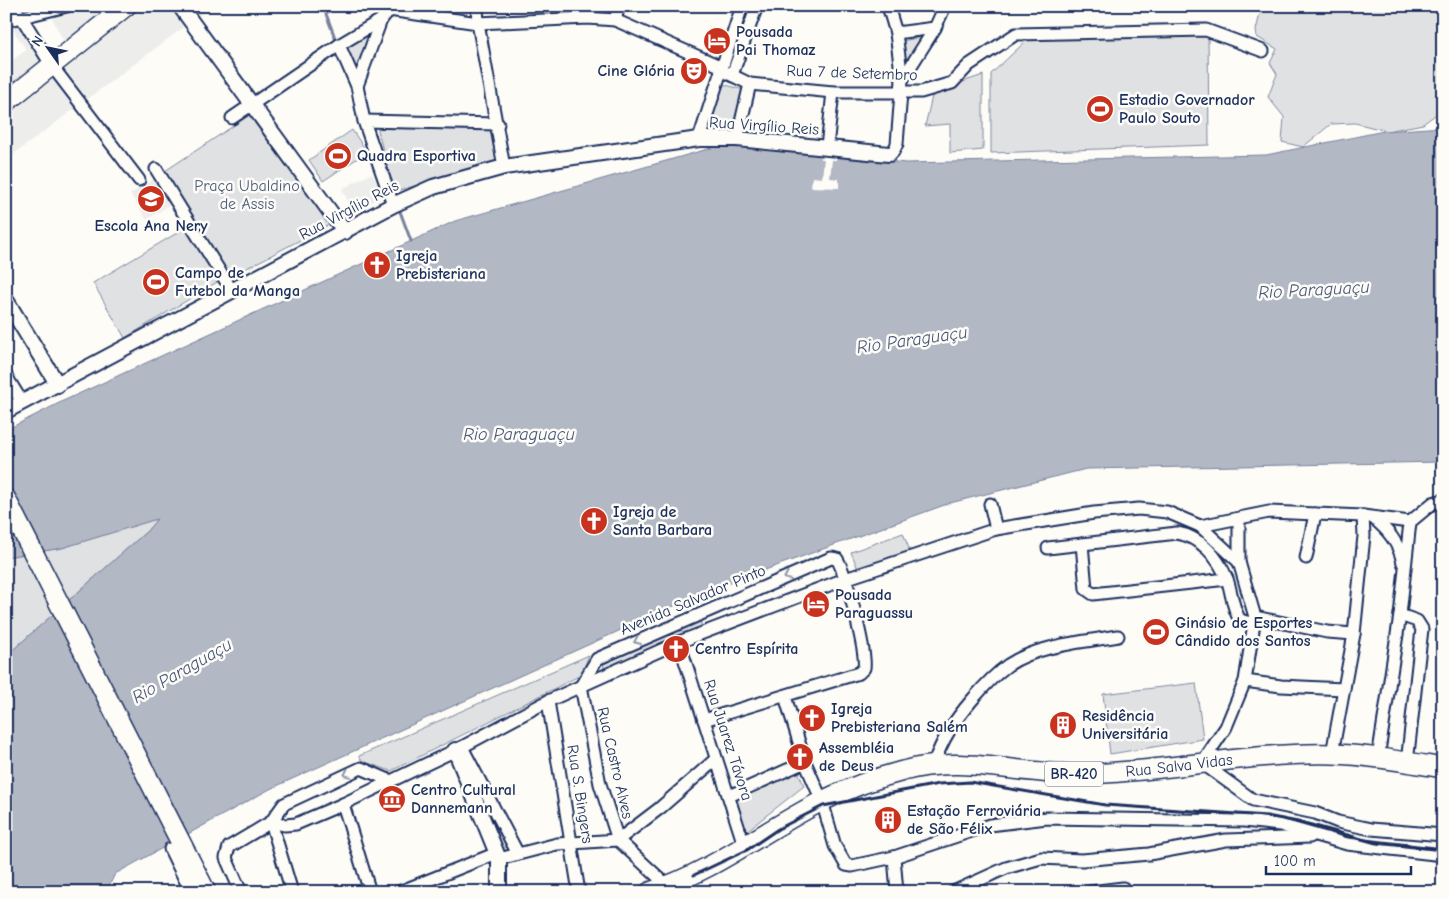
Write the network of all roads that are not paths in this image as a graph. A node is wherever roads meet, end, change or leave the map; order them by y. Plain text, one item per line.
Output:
1 (12, 6) edge
2 (67, 6) edge
3 (126, 6) edge
4 (180, 6) edge
5 (477, 6) edge
6 (619, 6) edge
7 (742, 6) edge
8 (757, 6) edge
9 (888, 6) edge
10 (945, 6) edge
11 (386, 12) edge
12 (22, 18) junction
13 (615, 20) junction
14 (6, 22) edge
15 (478, 23) junction
16 (935, 28) junction
17 (896, 33) junction
18 (339, 45) junction
19 (1263, 51) dead end
20 (52, 66) junction
21 (722, 68) junction
22 (732, 75) junction
23 (750, 84) junction
24 (901, 85) junction
25 (357, 86) junction
26 (834, 92) junction
27 (6, 102) edge
28 (253, 103) junction
29 (232, 118) dead end
30 (364, 121) junction
31 (498, 124) junction
32 (699, 139) junction
33 (737, 139) junction
34 (827, 148) junction
35 (889, 154) joint
36 (504, 167) junction
37 (156, 169) dead end
38 (139, 180) dead end
39 (393, 205) junction
40 (345, 232) junction
41 (232, 291) junction
42 (6, 300) edge
43 (11, 319) edge
44 (6, 376) edge
45 (58, 384) junction
46 (22, 402) junction
47 (6, 411) edge
48 (6, 499) edge
49 (1443, 500) edge
50 (990, 504) dead end
51 (1314, 514) junction
52 (1368, 517) junction
53 (1239, 519) junction
54 (1410, 522) junction
55 (1200, 526) junction
56 (996, 529) junction
57 (1082, 544) junction
58 (1048, 548) dead end
59 (1306, 558) dead end
60 (1239, 562) junction
61 (1405, 569) junction
62 (845, 579) junction
63 (1227, 579) junction
64 (707, 612) junction
65 (1400, 614) junction
66 (1254, 620) junction
67 (714, 629) junction
68 (1354, 634) junction
69 (1118, 636) dead end
70 (680, 642) junction
71 (1245, 681) junction
72 (581, 686) junction
73 (1344, 689) junction
74 (785, 696) junction
75 (548, 701) junction
76 (704, 720) junction
77 (459, 748) junction
78 (1332, 754) junction
79 (1378, 758) junction
80 (716, 759) junction
81 (806, 762) junction
82 (1408, 762) junction
83 (1202, 763) junction
84 (933, 765) junction
85 (1443, 768) edge
86 (391, 781) junction
87 (476, 787) junction
88 (729, 796) junction
89 (822, 801) junction
90 (343, 804) junction
91 (271, 822) junction
92 (1443, 835) edge
93 (1319, 837) junction
94 (618, 840) junction
95 (571, 844) junction
96 (745, 848) junction
97 (170, 849) dead end
98 (518, 854) junction
99 (1443, 855) edge
100 (498, 856) junction
101 (894, 857) junction
102 (1123, 888) dead end
103 (664, 890) edge
104 (192, 891) edge
105 (241, 892) edge
106 (292, 892) edge
107 (370, 892) edge
108 (399, 892) edge
109 (500, 892) edge
110 (579, 892) edge
111 (897, 892) edge
112 (952, 892) edge
113 (1090, 892) edge

1 - 12 street
2 - 12 street
3 - 20 main road
4 - 28 street
5 - 15 street
6 - 13 street
7 - 21 street
8 - 22 street
9 - 17 street
10 - 16 street
11 - 15 street
11 - 18 street
11 - 25 street
12 - 14 street
12 - 20 street
13 - 15 street
13 - 21 street
15 - 31 street
16 - 17 street
16 - 24 street
17 - 24 street
18 - 25 street
18 - 28 street
19 - 24 street, Rua 7 de Setembro
20 - 27 main road
20 - 38 street
21 - 22 street
21 - 32 street
22 - 23 street
23 - 26 street, Rua 7 de Setembro
23 - 33 street
24 - 26 street, Rua 7 de Setembro
24 - 35 street
25 - 30 street
26 - 34 street
28 - 29 street
28 - 40 street
30 - 31 street
30 - 39 street
31 - 36 street
32 - 33 street, Rua Virgílio Reis
32 - 36 street, Rua Virgílio Reis
33 - 34 street, Rua Virgílio Reis
34 - 35 street, Rua Virgílio Reis
36 - 39 street, Rua Virgílio Reis
37 - 41 street
39 - 40 street, Rua Virgílio Reis
40 - 41 street, Rua Virgílio Reis
41 - 45 street, Rua Virgílio Reis
42 - 43 street
43 - 45 street
44 - 46 street
45 - 46 street, Rua Virgílio Reis
46 - 47 street, Rua Virgílio Reis
48 - 104 main road
49 - 54 street
50 - 56 street
51 - 52 street
51 - 53 street
51 - 59 street
52 - 54 street
52 - 61 street
52 - 68 street
53 - 55 street
53 - 60 street
54 - 61 street
55 - 56 street, Avenida Salvador Pinto
55 - 60 street
56 - 62 street, Avenida Salvador Pinto
57 - 58 street
57 - 63 street
57 - 63 street
60 - 66 street
61 - 65 street
62 -> 64 street, Avenida Salvador Pinto
62 - 67 street, Avenida Salvador Pinto
62 - 74 street
63 - 66 street
64 - 67 street
64 -> 72 street, Avenida Salvador Pinto
65 - 79 street
65 - 82 street
66 - 68 street
66 - 71 street
67 - 70 street, Avenida Salvador Pinto
68 - 73 street
69 - 84 street
70 - 72 street, Avenida Salvador Pinto
70 - 76 street, Rua Juarez Távora
71 - 73 street
71 - 83 street
72 - 75 street, Avenida Salvador Pinto
72 - 94 street, Rua Castro Alves
73 - 78 street
74 - 76 street
74 - 81 street
75 - 77 street, Avenida Salvador Pinto
75 - 95 street, Rua S. Bingers
76 - 80 street, Rua Juarez Távora
77 - 86 street, Avenida Salvador Pinto
77 - 87 street
78 - 79 main road, BR-420
78 - 83 main road, Rua Salva Vidas / BR-420
79 - 82 main road, BR-420
80 - 88 street, Rua Juarez Távora
80 - 94 street
81 - 88 street
81 - 89 street
82 - 85 main road, BR-420
83 - 84 main road, Rua Salva Vidas / BR-420
83 - 92 street
84 - 89 main road, Rua Salva Vidas / BR-420
86 - 90 street, Avenida Salvador Pinto
86 -> 91 street
87 - 98 street
87 - 100 street
88 - 96 street, Rua Juarez Távora
89 - 96 main road, BR-420
89 - 101 street
90 - 91 street, Avenida Salvador Pinto
90 - 107 street
91 - 105 street
91 - 106 street
93 - 99 street
93 - 101 street
93 - 112 street
94 - 95 street
94 - 103 street, Rua Castro Alves
95 - 98 street
95 - 110 street, Rua S. Bingers
96 - 103 main road, BR-420
97 - 104 street
98 - 100 street
100 - 108 street
100 - 109 street
101 - 111 street
102 - 113 street

